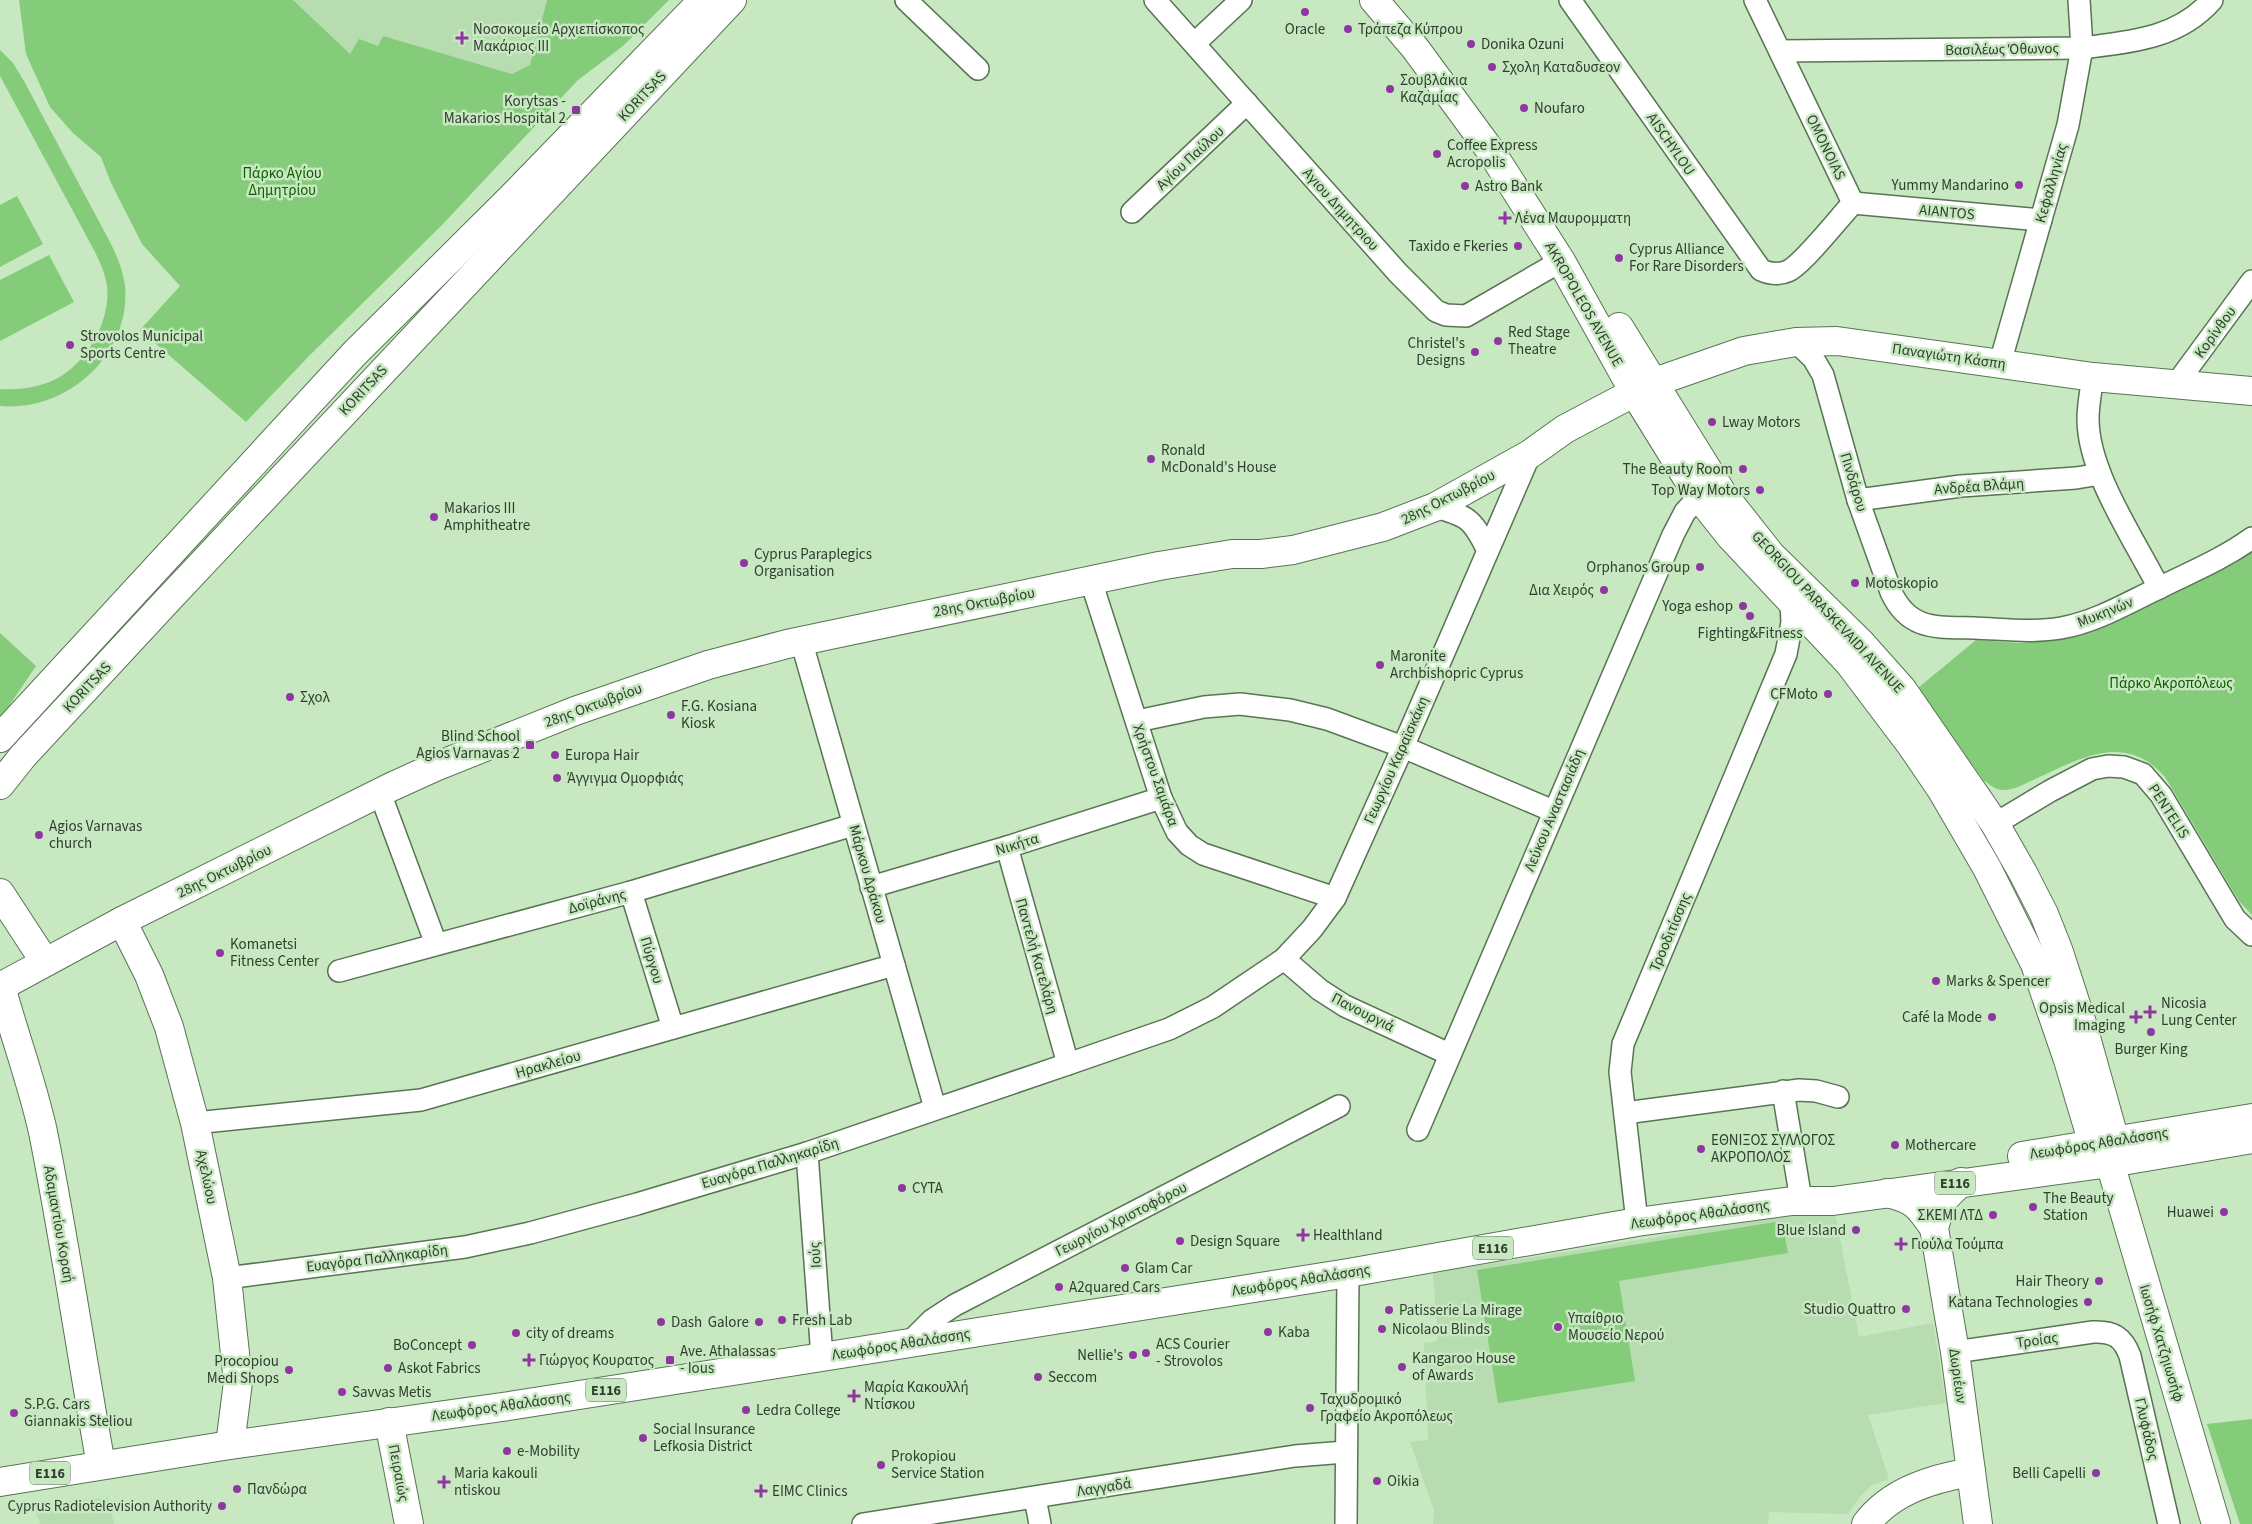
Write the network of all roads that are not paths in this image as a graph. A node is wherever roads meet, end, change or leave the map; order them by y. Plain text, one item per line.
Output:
1 (703, 0) edge
2 (732, 0) edge
3 (906, 0) edge
4 (1155, 0) edge
5 (1242, 0) edge
6 (1374, 0) edge
7 (1397, 0) edge
8 (1570, 0) edge
9 (1755, 0) edge
10 (2078, 0) edge
11 (2212, 0) edge
12 (1195, 43) junction
13 (2082, 48) junction
14 (1780, 51) junction
15 (978, 69) dead end
16 (1247, 104) junction
17 (1852, 203) junction
18 (1132, 212) dead end
19 (2041, 220) junction
20 (1561, 261) junction
21 (2252, 281) edge
22 (1796, 342) junction
23 (2000, 364) junction
24 (2093, 376) junction
25 (2176, 383) junction
26 (1643, 387) junction
27 (2252, 391) edge
28 (1564, 429) junction
29 (1530, 454) junction
30 (2100, 474) junction
31 (1699, 497) junction
32 (1858, 500) junction
33 (1435, 507) junction
34 (2252, 538) edge
35 (1487, 549) junction
36 (1232, 554) junction
37 (1092, 581) junction
38 (2159, 588) junction
39 (1791, 603) junction
40 (1915, 621) joint
41 (1828, 639) junction
42 (801, 640) junction
43 (1786, 654) junction
44 (1137, 721) junction
45 (0, 738) edge
46 (1403, 747) junction
47 (0, 786) edge
48 (380, 793) junction
49 (1161, 798) junction
50 (1554, 810) junction
51 (1995, 824) junction
52 (853, 825) junction
53 (1007, 847) junction
54 (871, 886) junction
55 (631, 892) junction
56 (0, 893) edge
57 (1334, 898) junction
58 (122, 921) junction
59 (2252, 935) edge
60 (436, 944) junction
61 (1284, 959) junction
62 (45, 962) junction
63 (894, 966) junction
64 (339, 971) dead end
65 (1, 986) edge
66 (673, 1028) junction
67 (1449, 1054) junction
68 (1068, 1064) junction
69 (1783, 1091) junction
70 (1838, 1097) dead end
71 (1339, 1106) dead end
72 (935, 1108) junction
73 (1625, 1114) junction
74 (2252, 1118) edge
75 (196, 1123) junction
76 (1418, 1130) dead end
77 (2252, 1139) edge
78 (2106, 1149) junction
79 (807, 1153) junction
80 (1961, 1182) junction
81 (1887, 1193) junction
82 (1801, 1200) junction
83 (1638, 1222) junction
84 (1934, 1228) junction
85 (1348, 1273) junction
86 (228, 1278) junction
87 (2118, 1336) joint
88 (910, 1342) junction
89 (1955, 1352) junction
90 (822, 1356) junction
91 (389, 1422) junction
92 (230, 1445) junction
93 (1345, 1452) junction
94 (101, 1465) junction
95 (1971, 1472) junction
96 (0, 1482) edge
97 (1036, 1498) junction
98 (409, 1524) edge
99 (862, 1524) edge
100 (1040, 1524) edge
101 (1346, 1524) edge
102 (1866, 1524) edge
103 (1978, 1524) edge
104 (2169, 1524) edge
105 (2216, 1524) edge

1 - 45 street, KORITSAS
2 - 47 street, KORITSAS
3 - 15 street
4 - 12 street, Αγιου Δημητριου
5 - 12 street
6 - 20 street, AKROPOLEOS AVENUE
7 - 26 street, AKROPOLEOS AVENUE
8 - 17 street, AISCHYLOU
9 - 14 street, OMONOIAS
10 - 13 street, Κεφαλληνίας
11 - 13 street, Βασιλέως Όθωνος
12 - 16 street, Αγιου Δημητριου
13 - 14 street, Βασιλέως Όθωνος
13 - 19 street, Κεφαλληνίας
14 - 17 street, OMONOIAS
16 - 18 street, Αγίου Παύλου
16 - 20 street, Αγιου Δημητριου
17 - 19 street, AIANTOS
19 - 23 street, Κεφαλληνίας
20 - 26 street, AKROPOLEOS AVENUE
21 - 25 street, Κορίνθου
22 - 23 street, Παναγιώτη Κάσπη
22 - 26 street, Παναγιώτη Κάσπη
22 - 32 street, Πινδάρου
23 - 24 street, Παναγιώτη Κάσπη
24 - 25 street, Παναγιώτη Κάσπη
24 - 30 street
25 - 27 street, Παναγιώτη Κάσπη
26 - 28 street, 28ης Οκτωβρίου
26 - 31 street, GEORGIOU PARASKEVAIDI AVENUE
26 - 51 street, GEORGIOU PARASKEVAIDI AVENUE
28 - 29 street, 28ης Οκτωβρίου
28 - 36 street, 28ης Οκτωβρίου
29 - 33 street, 28ης Οκτωβρίου
29 - 35 street, Γεωργίου Καραϊσκάκη
30 - 32 street, Ανδρέα Βλάμη
30 - 38 street
31 - 39 street, GEORGIOU PARASKEVAIDI AVENUE
31 - 50 street, Λεύκου Αναστασιάδη
32 - 40 street, Πινδάρου
33 - 35 street
33 - 36 street, 28ης Οκτωβρίου
34 - 38 street, Μυκηνών
35 - 46 street, Γεωργίου Καραϊσκάκη
36 - 37 street, 28ης Οκτωβρίου
37 - 42 street, 28ης Οκτωβρίου
37 - 44 street, Χρήστου Σαμάρα
38 - 40 street, Μυκηνών
39 - 41 street, GEORGIOU PARASKEVAIDI AVENUE
39 - 43 street, Τροοδιτίσσης
41 - 43 street
41 - 78 street, GEORGIOU PARASKEVAIDI AVENUE
42 - 48 street, 28ης Οκτωβρίου
42 - 52 street, Μάρκου Δράκου
43 - 73 street, Τροοδιτίσσης
44 - 46 street
44 - 49 street, Χρήστου Σαμάρα
46 - 50 street
46 - 57 street, Γεωργίου Καραϊσκάκη
48 - 58 street, 28ης Οκτωβρίου
48 - 60 street
49 - 53 street, Νικήτα
49 - 57 street, Χρήστου Σαμάρα
50 - 67 street, Λεύκου Αναστασιάδη
51 - 59 street, PENTELIS
51 - 78 street, GEORGIOU PARASKEVAIDI AVENUE
52 - 54 street, Μάρκου Δράκου
52 - 55 street, Δοϊράνης
53 - 54 street, Νικήτα
53 - 68 street, Παντελή Κατελάρη
54 - 63 street, Μάρκου Δράκου
55 - 60 street, Δοϊράνης
55 - 66 street, Πύργου
56 - 62 street
57 - 61 street, Γεωργίου Καραϊσκάκη
58 - 62 street, 28ης Οκτωβρίου
58 - 75 street, Αχελώου
60 - 64 street, Δοϊράνης
61 - 67 street, Πανουργιά
61 - 68 street, Ευαγόρα Παλληκαρίδη
62 - 65 street, 28ης Οκτωβρίου
63 - 66 street, Ηρακλείου
63 - 72 street, Μάρκου Δράκου
65 - 94 street, Αδαμαντίου Κοραή
66 - 75 street, Ηρακλείου
67 - 76 street, Λεύκου Αναστασιάδη
68 - 72 street, Ευαγόρα Παλληκαρίδη
69 - 70 street
69 - 73 street
69 - 82 street
71 - 88 street, Γεωργίου Χριστοφόρου
72 - 79 street, Ευαγόρα Παλληκαρίδη
73 - 83 street, Τροοδιτίσσης
74 - 78 street, Λεωφόρος Αθαλάσσης / E116
75 - 86 street, Αχελώου
77 - 78 street, Λεωφόρος Αθαλάσσης / E116
78 - 80 street, Λεωφόρος Αθαλάσσης / E116
78 - 82 street, Λεωφόρος Αθαλάσσης / E116
78 - 105 street, Ιωσήφ Χατζηιωσήφ
79 - 86 street, Ευαγόρα Παλληκαρίδη
79 - 90 street, Ιούς
80 - 81 street, Λεωφόρος Αθαλάσσης / E116
80 - 84 street
81 - 82 street, Λεωφόρος Αθαλάσσης / E116
81 - 84 street
82 - 83 street, Λεωφόρος Αθαλάσσης / E116
83 - 85 street, Λεωφόρος Αθαλάσσης / E116
84 - 89 street, Δωριέων
85 - 88 street, Λεωφόρος Αθαλάσσης / E116
85 - 93 street
86 - 92 street, Αχελώου
87 - 89 street, Τροίας
87 - 104 street, Γλυφάδος
88 - 90 street, Λεωφόρος Αθαλάσσης / E116
89 - 95 street, Δωριέων
90 - 91 street, Λεωφόρος Αθαλάσσης / E116
91 - 92 street, Λεωφόρος Αθαλάσσης / E116
91 - 98 street, Πειραιώς
92 - 94 street, Λεωφόρος Αθαλάσσης / E116
93 - 97 street, Λαγγαδά
93 - 101 street
94 - 96 street, Λεωφόρος Αθαλάσσης / E116
95 - 102 street
95 - 103 street, Δωριέων
97 - 99 street, Λαγγαδά
97 - 100 street

